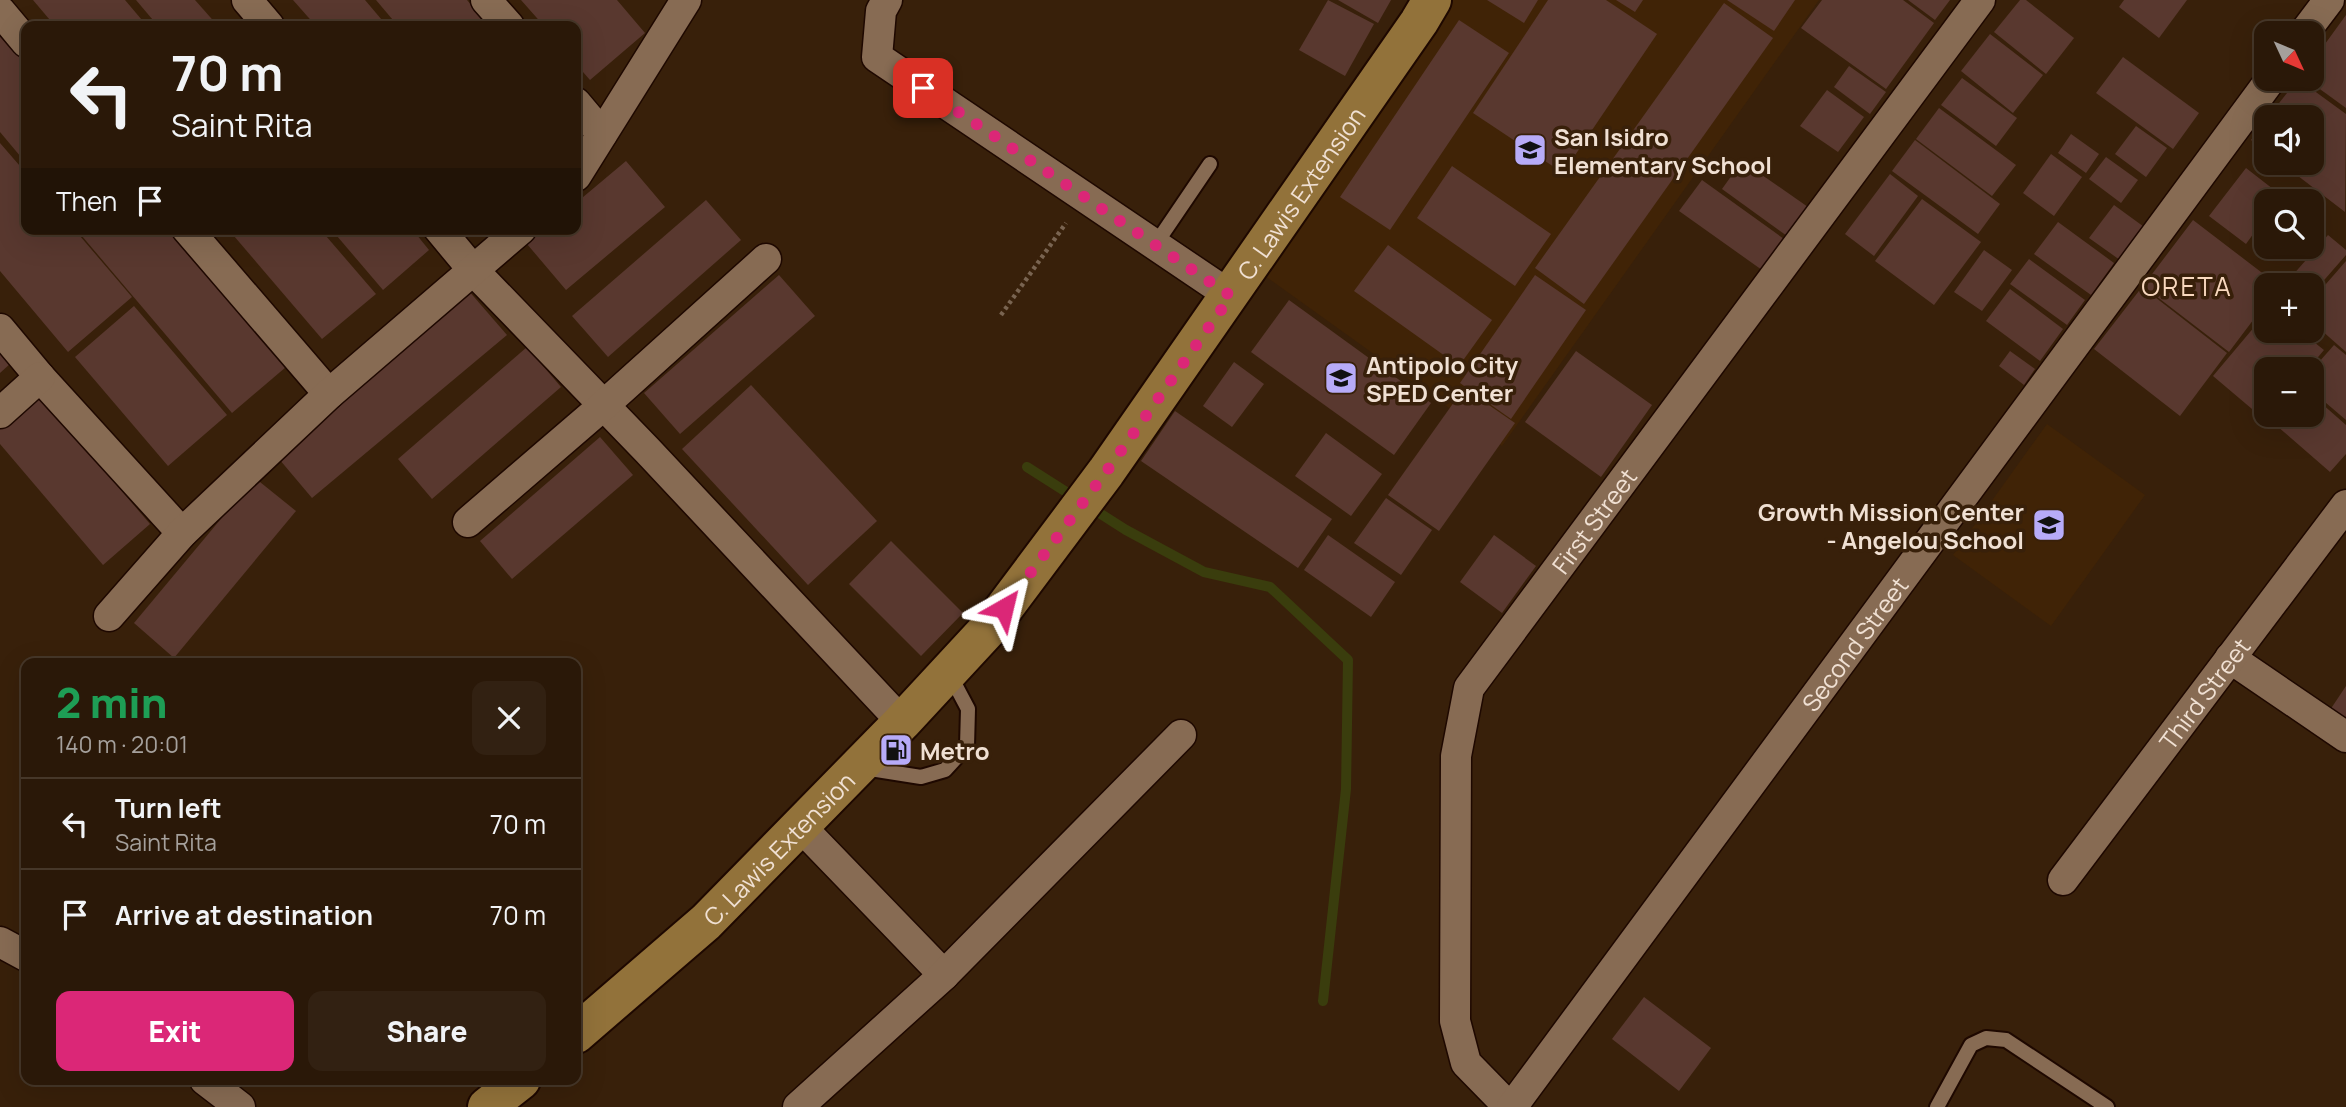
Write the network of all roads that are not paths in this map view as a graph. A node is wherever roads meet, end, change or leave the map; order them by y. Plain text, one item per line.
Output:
1 (247, 0) edge
2 (486, 0) edge
3 (686, 0) edge
4 (887, 0) edge
5 (1432, 0) edge
6 (1980, 0) edge
7 (2329, 0) edge
8 (0, 11) edge
9 (265, 21) edge
10 (505, 21) edge
11 (2313, 21) edge
12 (21, 36) edge
13 (2262, 91) edge
14 (581, 109) edge
15 (602, 134) junction
16 (1210, 164) dead end
17 (581, 168) edge
18 (192, 235) edge
19 (444, 235) edge
20 (513, 235) edge
21 (1156, 245) junction
22 (766, 259) dead end
23 (473, 270) junction
24 (1231, 296) junction
25 (0, 329) edge
26 (40, 377) junction
27 (329, 394) junction
28 (604, 405) junction
29 (0, 413) edge
30 (2346, 505) edge
31 (468, 522) dead end
32 (182, 533) junction
33 (109, 616) dead end
34 (2230, 658) junction
35 (948, 672) junction
36 (902, 722) junction
37 (1181, 735) dead end
38 (2346, 737) edge
39 (858, 768) junction
40 (800, 826) junction
41 (2063, 880) dead end
42 (0, 942) edge
43 (21, 953) edge
44 (944, 975) junction
45 (581, 1030) edge
46 (211, 1085) edge
47 (515, 1085) edge
48 (240, 1107) edge
49 (487, 1107) edge
50 (798, 1107) edge
51 (1510, 1107) edge
52 (1937, 1107) edge
53 (2107, 1107) edge

1 - 9 street
2 - 10 street
3 - 15 street
4 - 21 street
5 - 24 street, C. Lawis Extension
6 - 51 street, First Street
7 - 11 street
8 - 12 street
13 - 51 street, Second Street
14 - 15 street
15 - 17 street
16 - 21 lane
18 - 27 street
19 - 23 street
20 - 23 street
21 - 24 street
22 - 28 street
23 - 27 street
23 - 28 street
24 - 35 street, C. Lawis Extension
25 - 26 street
26 - 29 street
26 - 32 street
27 - 32 street
28 - 31 street
28 - 36 street
30 - 34 street, Third Street
32 - 33 street
34 - 38 street
34 - 41 street, Third Street
35 - 36 street, C. Lawis Extension
35 - 39 lane
36 - 39 street, C. Lawis Extension
37 - 44 street
39 - 40 street, C. Lawis Extension
40 - 44 street
40 - 45 street, C. Lawis Extension
42 - 43 street
44 - 50 street
46 - 48 street
47 - 49 street
52 - 53 lane

